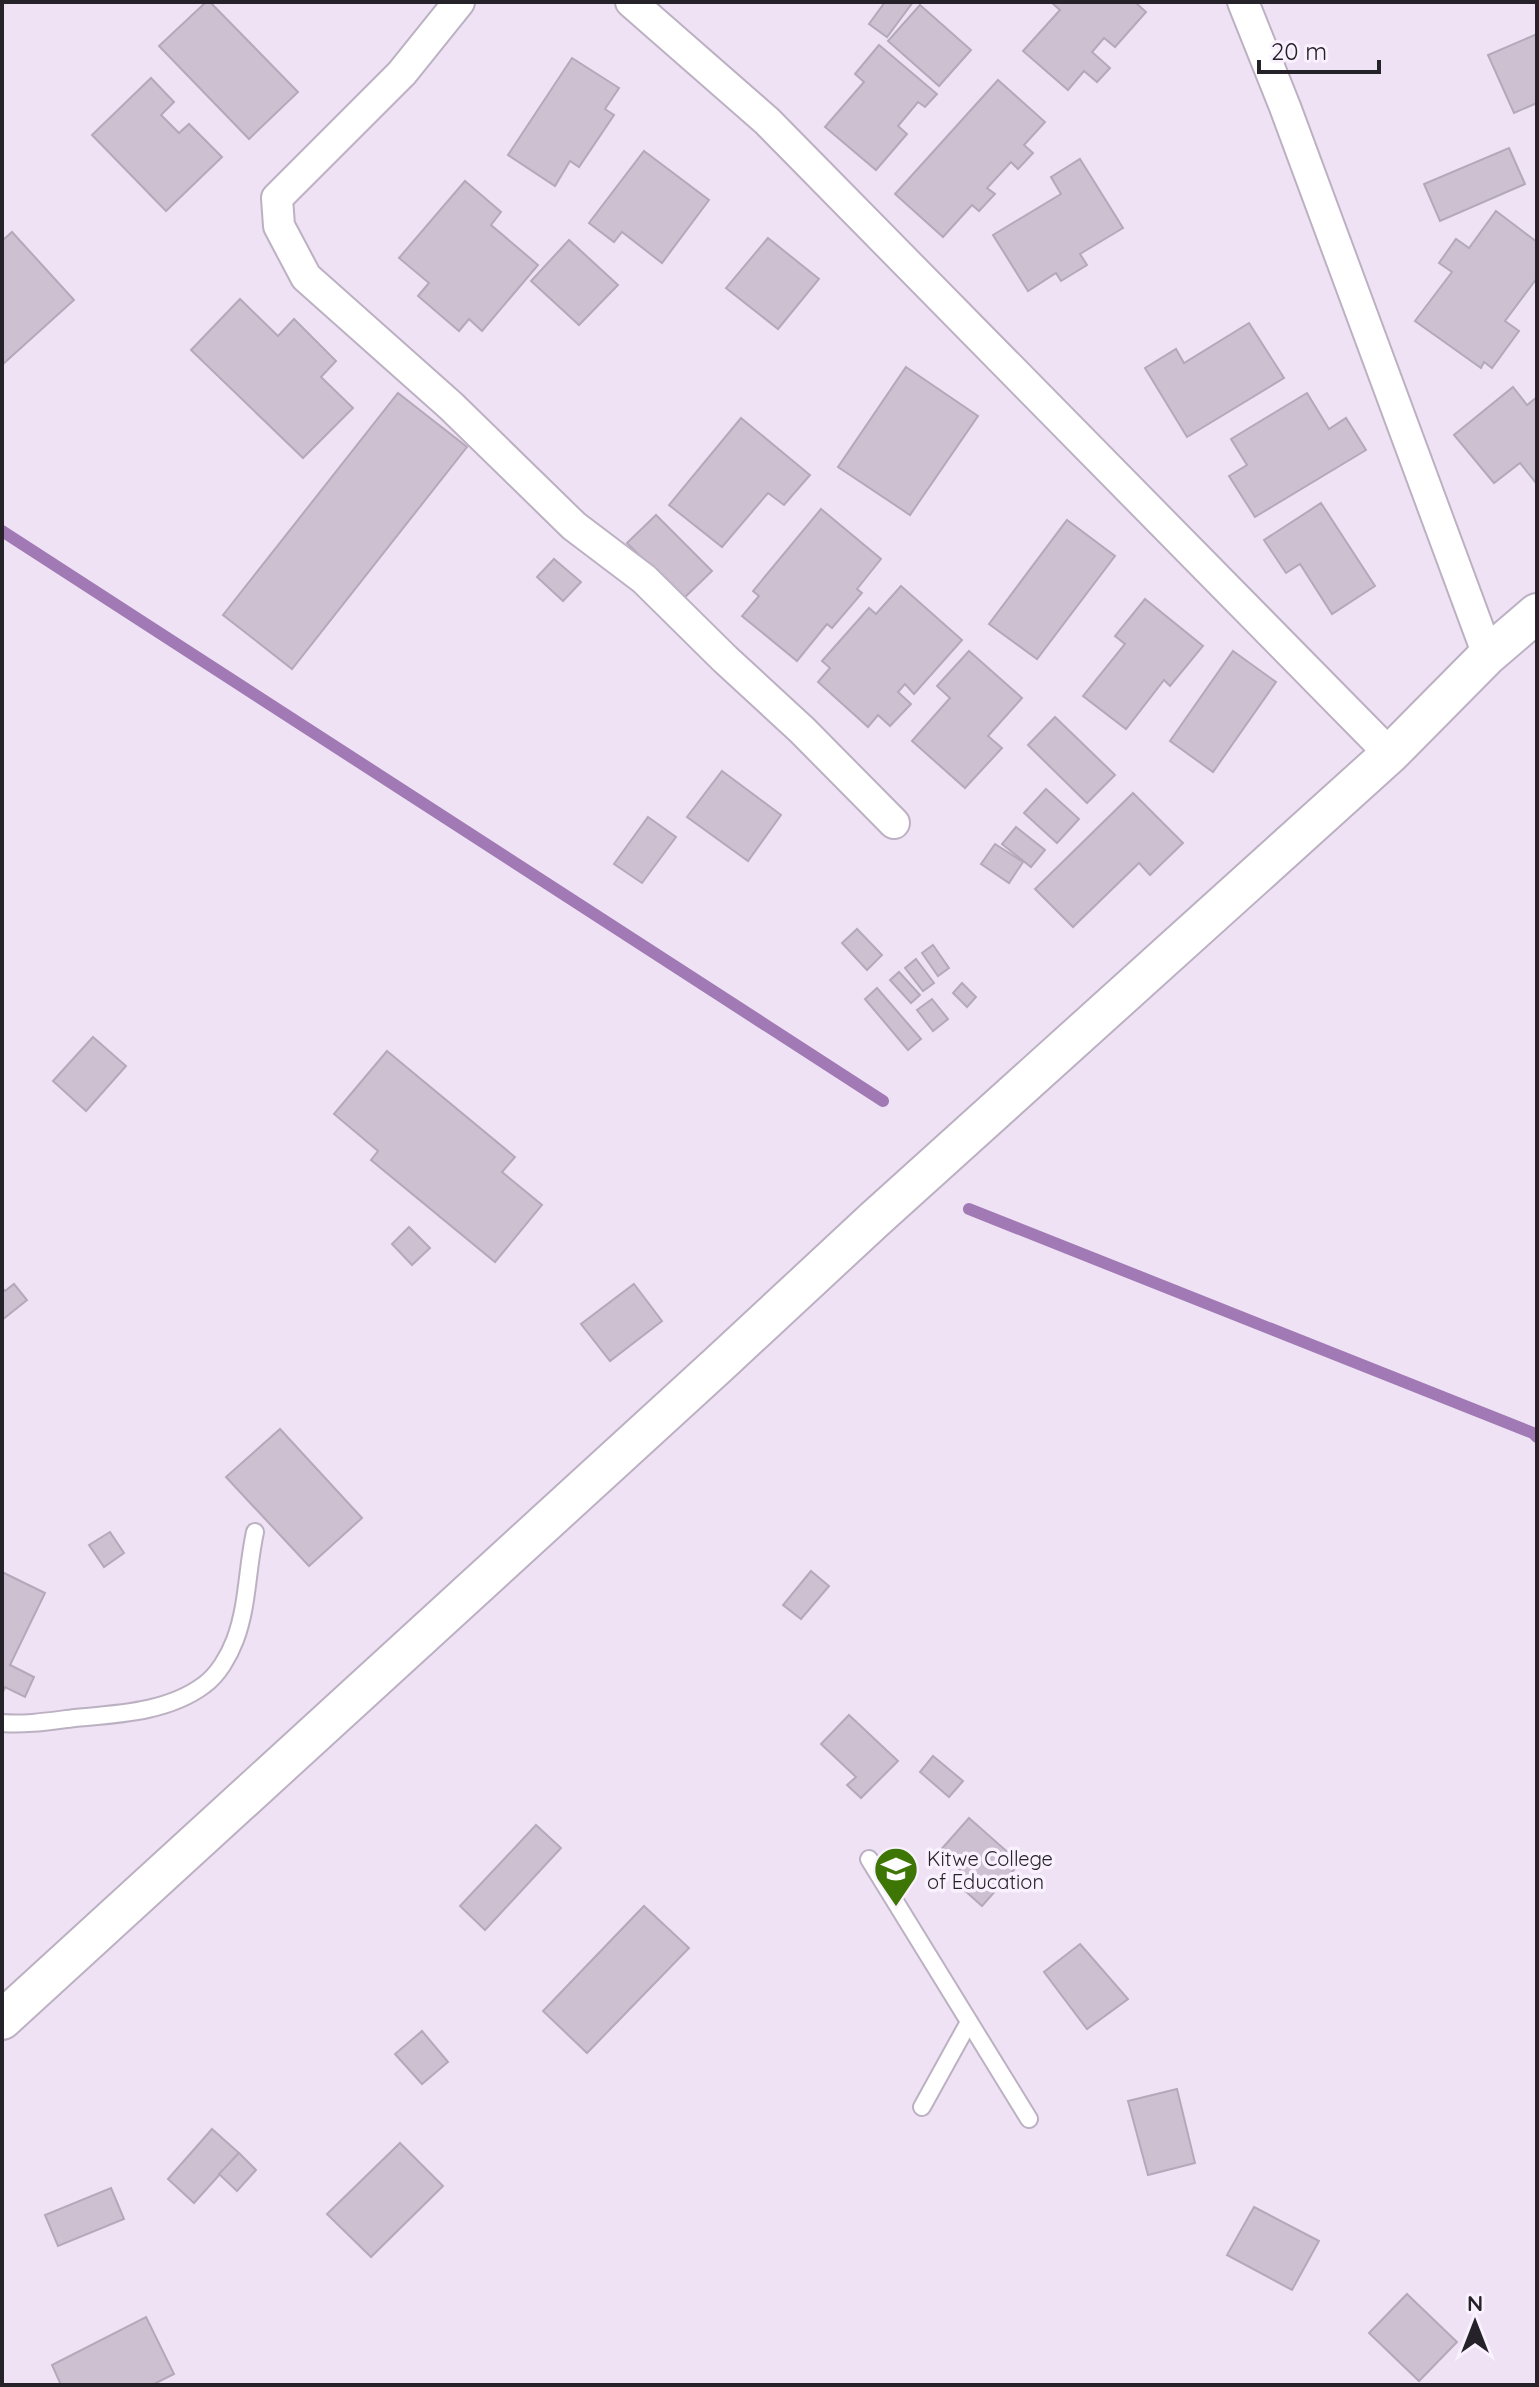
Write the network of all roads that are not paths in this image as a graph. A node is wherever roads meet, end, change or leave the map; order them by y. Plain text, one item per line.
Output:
1 (459, 2) edge
2 (631, 2) edge
3 (1243, 2) edge
4 (1537, 613) edge
5 (1488, 655) junction
6 (1390, 754) junction
7 (894, 823) dead end
8 (255, 1532) dead end
9 (2, 1723) edge
10 (869, 1859) dead end
11 (2, 2020) edge
12 (969, 2022) junction
13 (922, 2107) dead end
14 (1029, 2119) dead end

1 - 7 street
2 - 6 street
3 - 5 street
4 - 5 street
5 - 6 street
6 - 11 street
8 - 9 lane
10 - 12 lane
12 - 13 lane
12 - 14 lane

